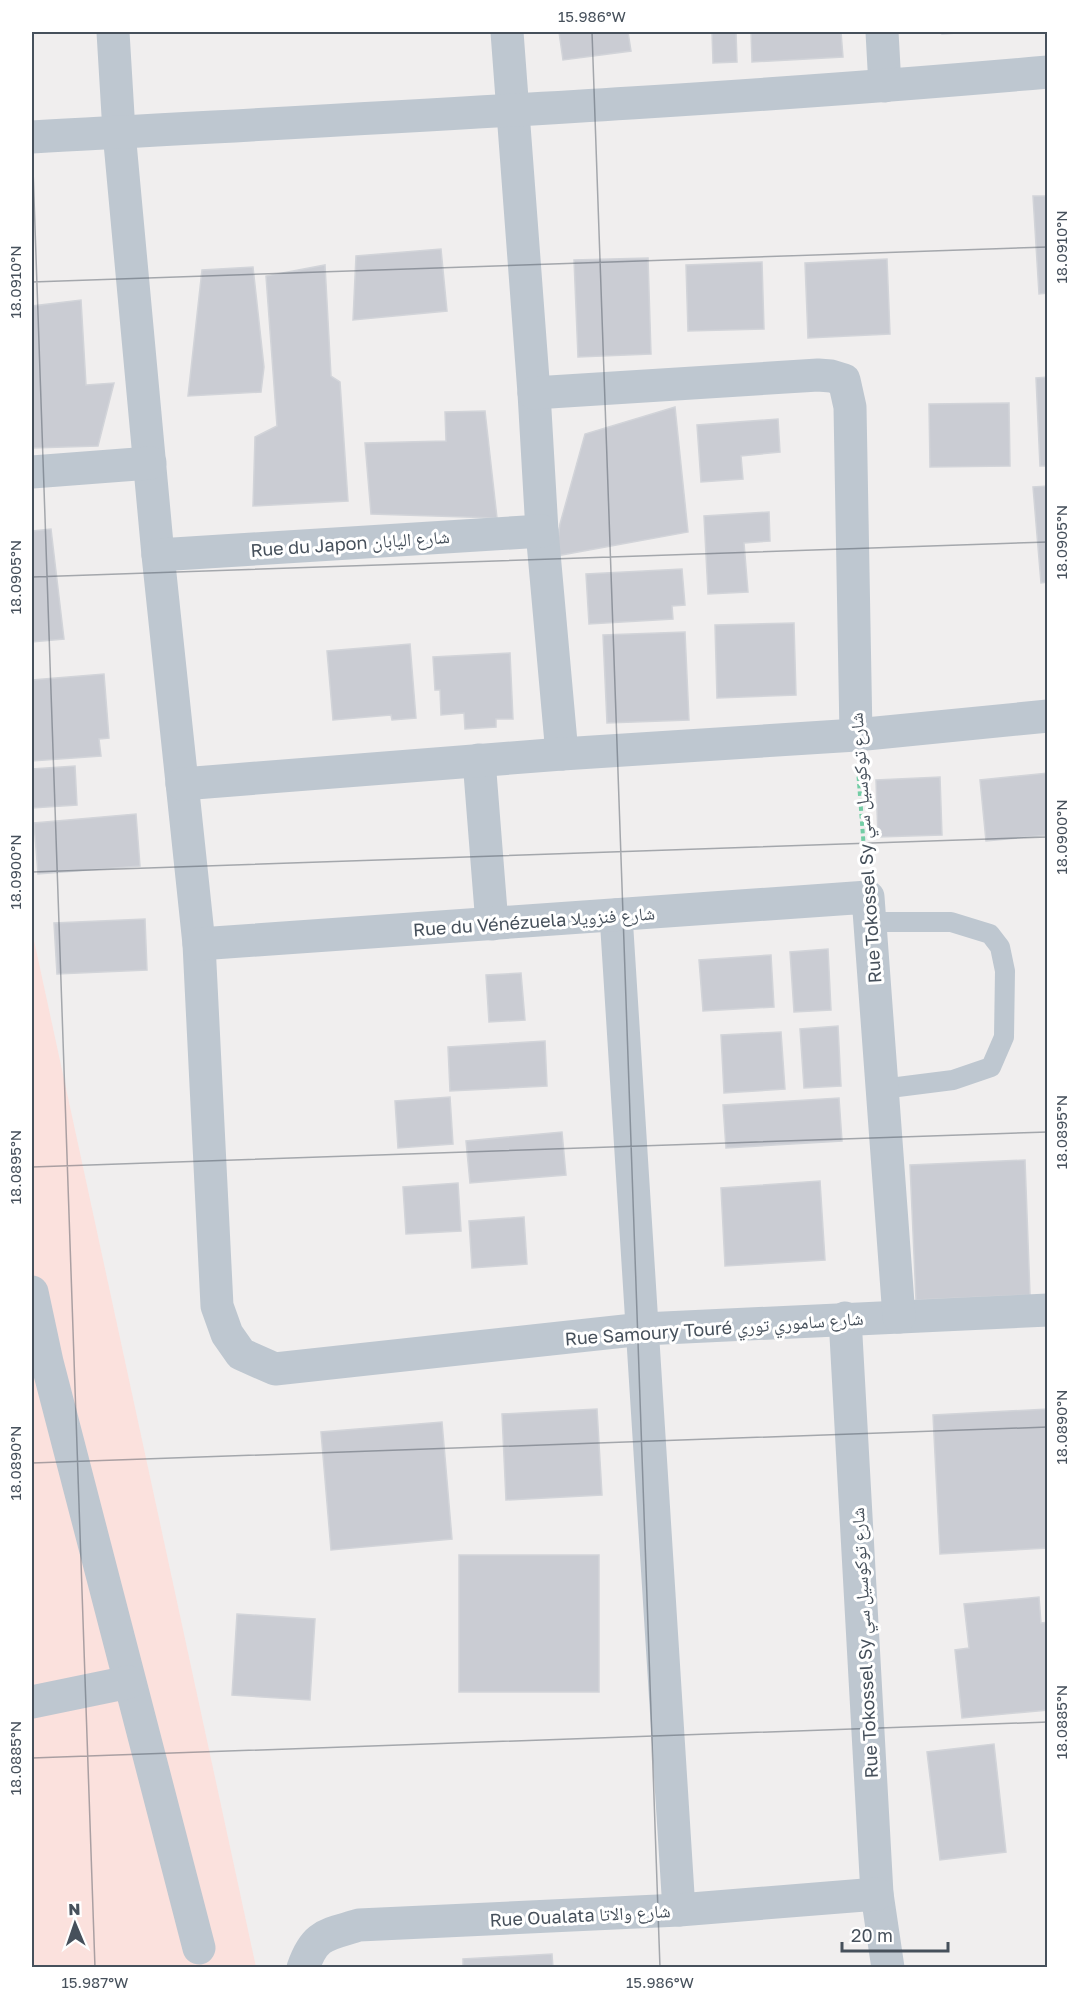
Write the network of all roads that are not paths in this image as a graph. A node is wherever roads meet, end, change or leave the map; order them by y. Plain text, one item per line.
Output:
1 (113, 32) edge
2 (507, 32) edge
3 (882, 32) edge
4 (1047, 72) edge
5 (885, 86) junction
6 (513, 111) junction
7 (119, 132) junction
8 (32, 137) edge
9 (534, 393) junction
10 (150, 463) junction
11 (32, 472) edge
12 (542, 531) junction
13 (158, 555) junction
14 (1047, 716) edge
15 (856, 735) junction
16 (562, 754) junction
17 (479, 760) junction
18 (182, 784) junction
19 (869, 910) junction
20 (616, 915) junction
21 (492, 924) junction
22 (199, 944) junction
23 (882, 1089) junction
24 (32, 1295) edge
25 (1047, 1310) edge
26 (899, 1317) junction
27 (845, 1318) junction
28 (643, 1329) junction
29 (129, 1682) junction
30 (32, 1702) edge
31 (878, 1893) junction
32 (679, 1910) junction
33 (198, 1948) dead end
34 (303, 1968) edge
35 (888, 1968) edge

1 - 7 street
2 - 6 street
3 - 5 street
4 - 5 street
5 - 6 street
6 - 7 street
6 - 9 street
7 - 8 street
7 - 10 street
9 - 12 street
9 - 15 street, Rue Tokossel Sy شارع توكوسيل سي
10 - 11 street
10 - 13 street
12 - 13 street, Rue du Japon شارع اليابان
12 - 16 street
13 - 18 street
14 - 15 street
15 - 16 street
16 - 17 street
17 - 18 street
17 - 21 street
18 - 22 street
19 - 20 street, Rue du Vénézuela شارع فنزويلا
19 - 23 street, Rue Tokossel Sy شارع توكوسيل سي
19 - 23 lane
20 - 21 street, Rue du Vénézuela شارع فنزويلا
20 - 28 street
21 - 22 street, Rue du Vénézuela شارع فنزويلا
22 - 28 street, Rue Samoury Touré شارع ساموري توري
23 - 26 street, Rue Tokossel Sy شارع توكوسيل سي
24 - 29 street
25 - 26 street, Rue Samoury Touré شارع ساموري توري
26 - 27 street, Rue Samoury Touré شارع ساموري توري
27 - 28 street, Rue Samoury Touré شارع ساموري توري
27 - 31 street, Rue Tokossel Sy شارع توكوسيل سي
28 - 32 street
29 - 30 street
29 - 33 street
31 - 32 street, Rue Oualata شارع والاتا
31 - 35 street, Rue Tokossel Sy شارع توكوسيل سي
32 - 34 street, Rue Oualata شارع والاتا

